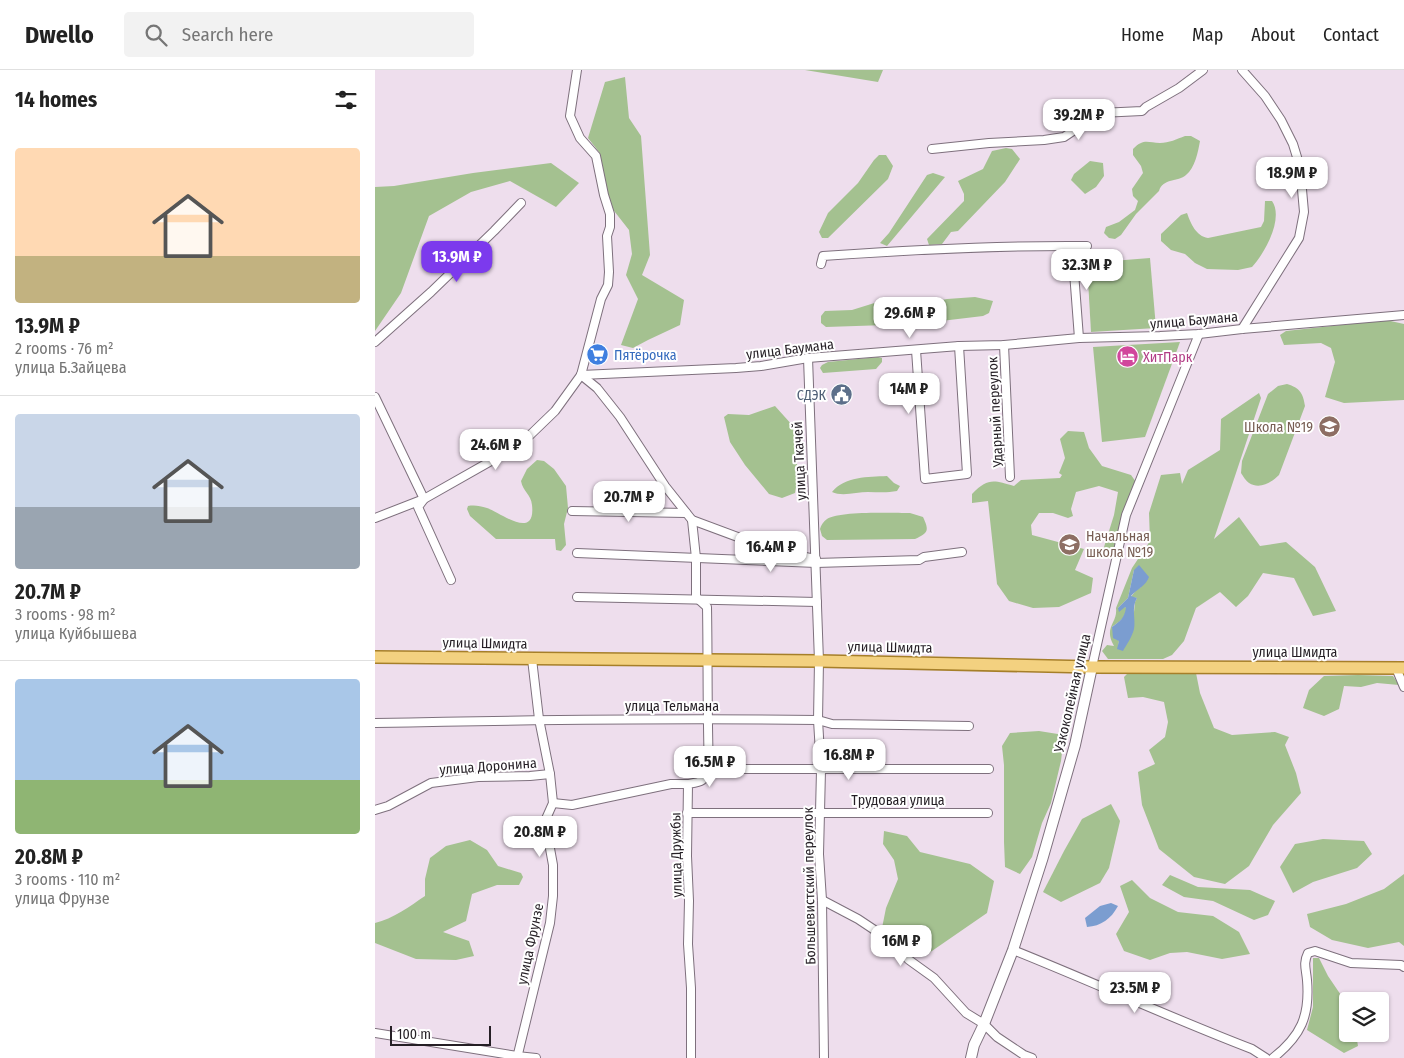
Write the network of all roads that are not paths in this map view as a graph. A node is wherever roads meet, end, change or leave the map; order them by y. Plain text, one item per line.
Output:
1 (577, 70) edge
2 (1203, 70) edge
3 (1242, 70) edge
4 (931, 149) dead end
5 (521, 203) dead end
6 (1072, 246) junction
7 (1087, 246) dead end
8 (821, 264) dead end
9 (1404, 315) edge
10 (1242, 329) junction
11 (1199, 334) junction
12 (1079, 338) junction
13 (375, 342) edge
14 (1004, 345) junction
15 (959, 346) junction
16 (916, 350) junction
17 (808, 358) junction
18 (581, 376) junction
19 (375, 397) edge
20 (1010, 477) dead end
21 (424, 499) junction
22 (572, 511) dead end
23 (686, 513) junction
24 (375, 518) edge
25 (692, 520) junction
26 (962, 552) dead end
27 (577, 553) dead end
28 (696, 558) junction
29 (816, 561) junction
30 (451, 580) dead end
31 (577, 597) dead end
32 (699, 599) junction
33 (817, 602) junction
34 (375, 657) edge
35 (532, 659) junction
36 (708, 660) junction
37 (819, 661) junction
38 (1092, 666) junction
39 (1400, 668) edge
40 (1404, 687) edge
41 (707, 718) junction
42 (539, 719) junction
43 (818, 720) junction
44 (375, 723) edge
45 (969, 726) dead end
46 (709, 769) junction
47 (821, 770) junction
48 (989, 770) dead end
49 (550, 774) junction
50 (687, 784) junction
51 (553, 803) junction
52 (375, 810) edge
53 (819, 812) junction
54 (687, 813) junction
55 (988, 813) dead end
56 (821, 900) junction
57 (1013, 950) junction
58 (1404, 967) edge
59 (984, 1024) junction
60 (375, 1033) edge
61 (517, 1057) edge
62 (536, 1058) edge
63 (691, 1058) edge
64 (823, 1058) edge
65 (971, 1058) edge
66 (1033, 1058) edge
67 (1267, 1058) edge
68 (1273, 1058) edge

1 - 18 street
2 - 4 street
3 - 10 street
5 - 13 street
6 - 7 street
6 - 8 street
6 - 12 street
9 - 10 street, улица Баумана
10 - 11 street, улица Баумана
11 - 12 street, улица Баумана
11 - 38 street, Узкоколейная улица
12 - 14 street, улица Баумана
14 - 15 street, улица Баумана
14 - 20 street, Ударный переулок
15 - 16 street, улица Баумана
15 - 16 street
16 - 17 street, улица Баумана
17 - 18 street, улица Баумана
17 - 29 street, улица Ткачей
18 - 21 street
18 - 23 street
19 - 21 street
21 - 24 street
21 - 30 street
22 - 23 street
23 - 25 street
25 - 28 street
25 - 29 street
26 - 29 street
27 - 28 street
28 - 29 street
28 - 32 street
29 - 33 street, Большевистский переулок
31 - 32 street
32 - 33 street
32 - 36 street
33 - 37 street, Большевистский переулок
34 - 35 main road, улица Шмидта
35 - 36 main road, улица Шмидта
35 - 42 street, улица Фрунзе
36 - 37 main road, улица Шмидта
36 - 41 street
37 - 38 main road, улица Шмидта
37 - 43 street, Большевистский переулок
38 - 39 main road, улица Шмидта
38 - 57 street, Узкоколейная улица
39 - 40 street
41 - 42 street, улица Тельмана
41 - 43 street, улица Тельмана
41 - 46 street
42 - 44 street, улица Тельмана
42 - 49 street, улица Фрунзе
43 - 45 street, улица Тельмана
43 - 47 street, Большевистский переулок
46 - 47 street
46 - 50 street
47 - 48 street
47 - 53 street, Большевистский переулок
49 - 51 street, улица Фрунзе
49 - 52 street, улица Доронина
50 - 51 street
50 - 54 street, улица Дружбы
51 - 61 street, улица Фрунзе
53 - 54 street, Трудовая улица
53 - 55 street, Трудовая улица
53 - 56 street, Большевистский переулок
54 - 63 street, улица Дружбы
56 - 59 street
56 - 64 street, Большевистский переулок
57 - 59 street, Узкоколейная улица
57 - 67 street
58 - 68 street
59 - 65 street, Узкоколейная улица
59 - 66 street
60 - 61 street
61 - 62 street

